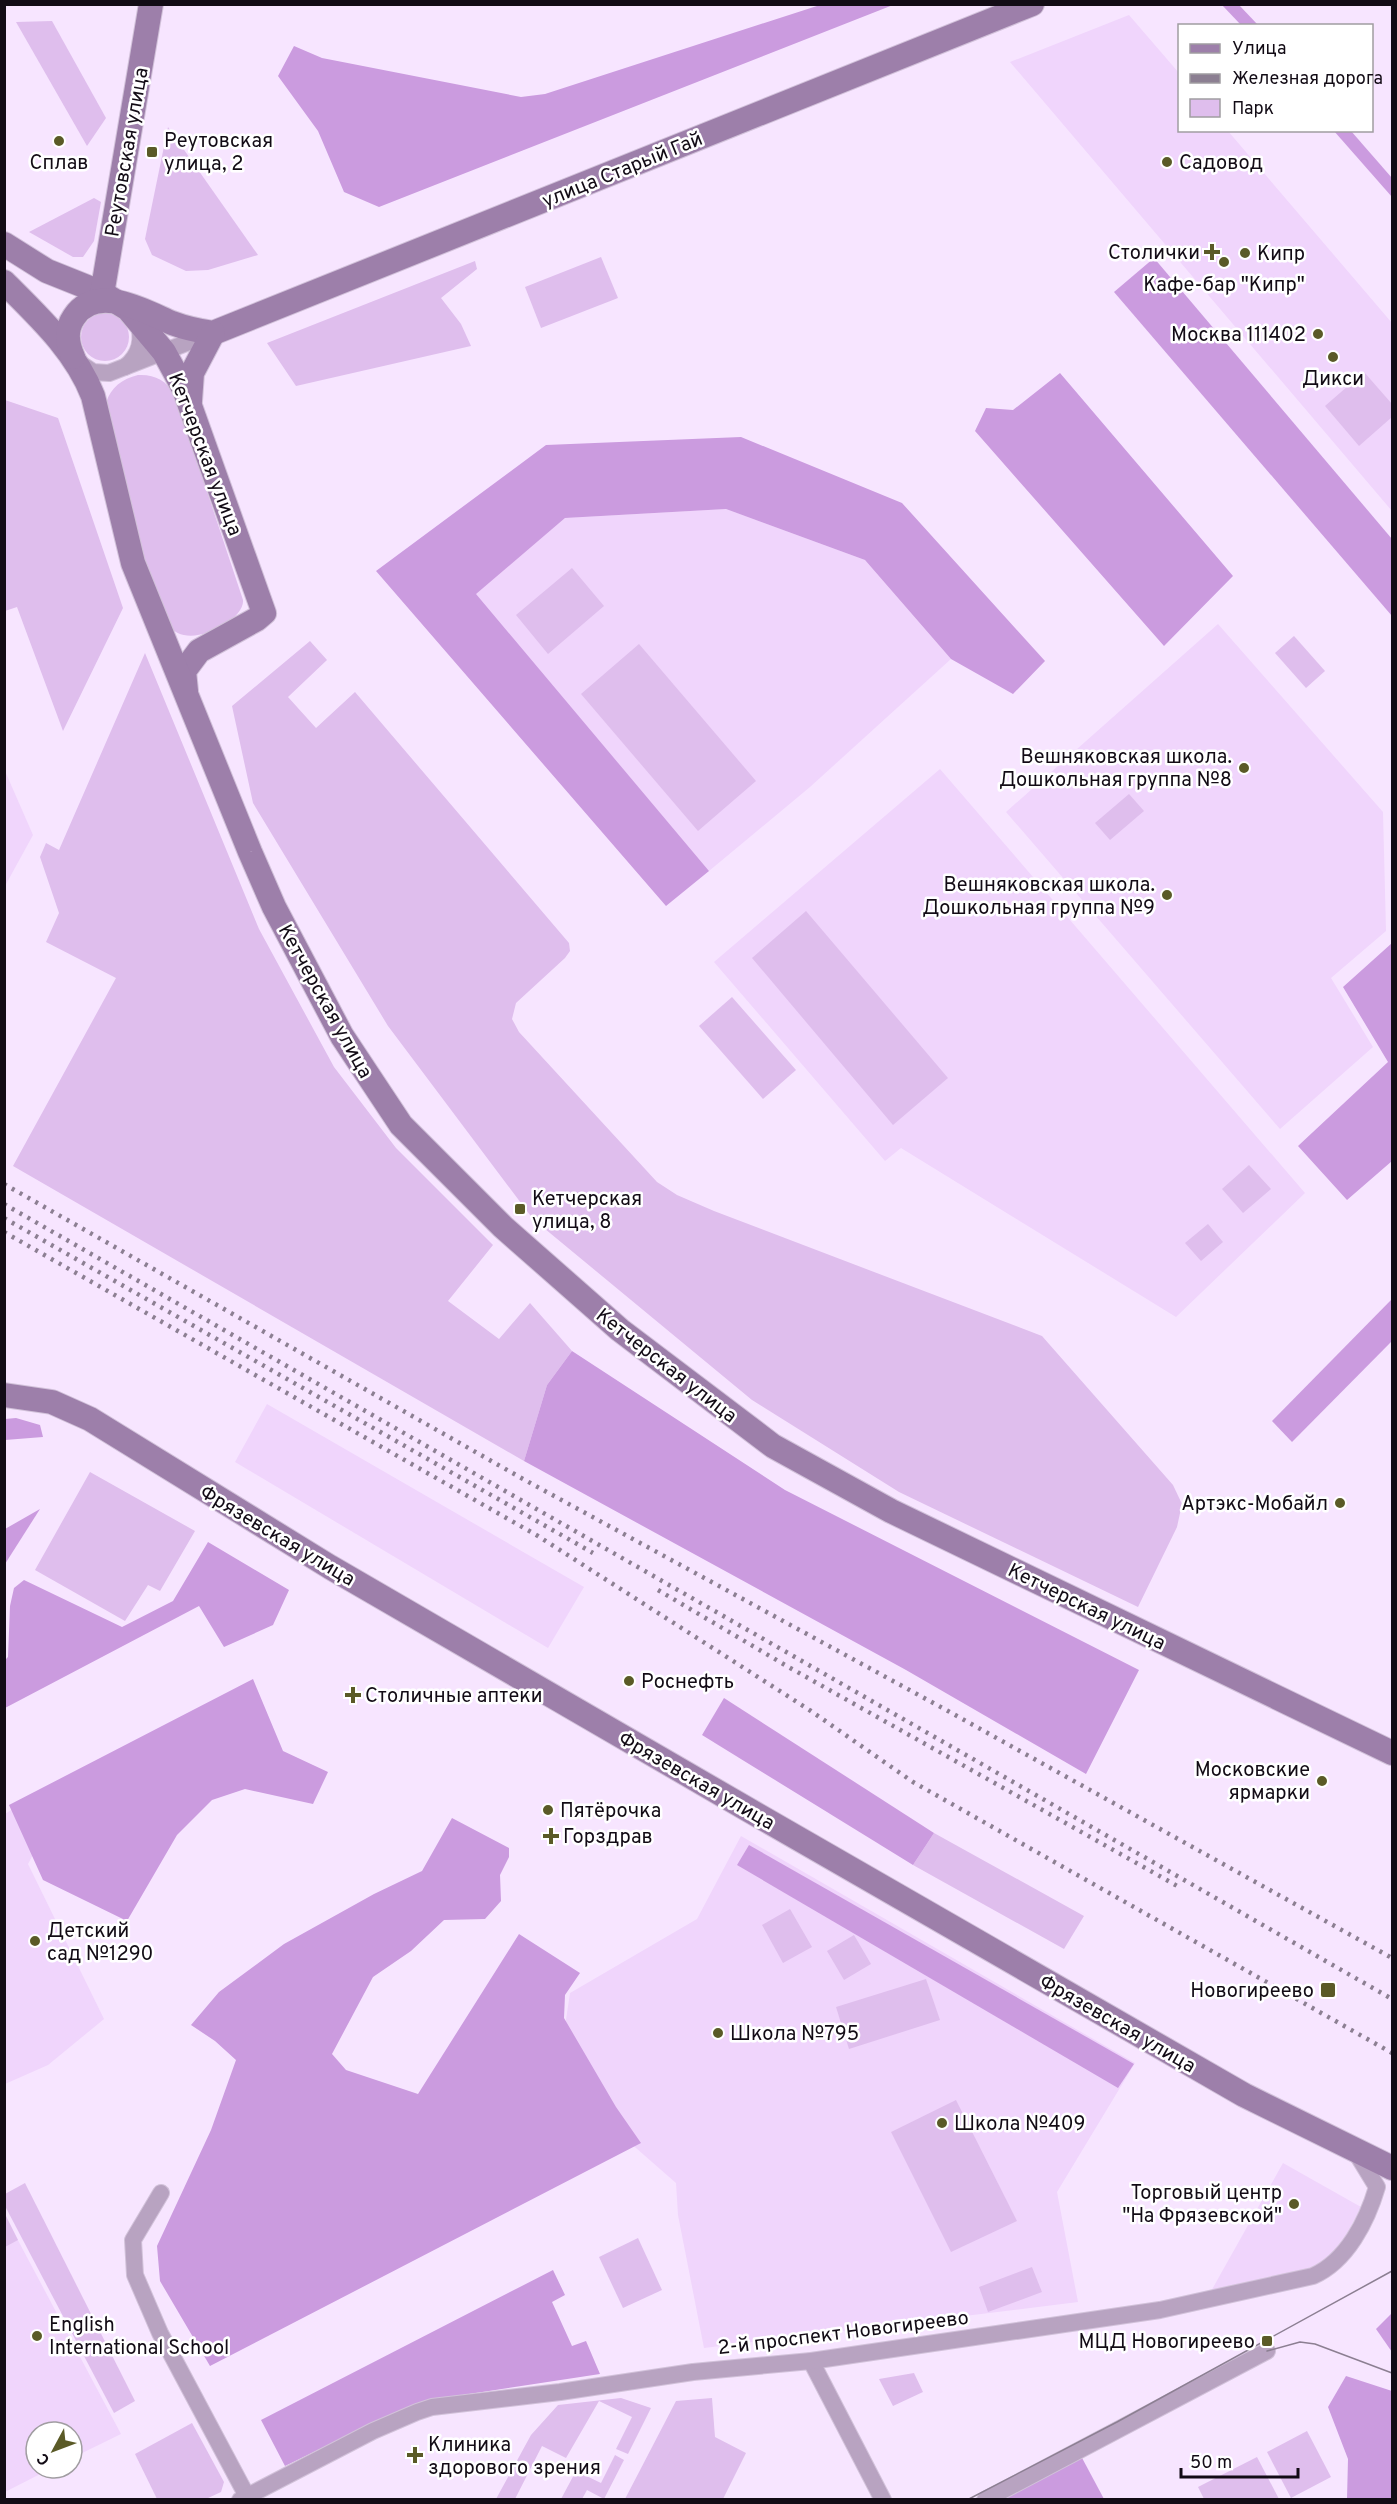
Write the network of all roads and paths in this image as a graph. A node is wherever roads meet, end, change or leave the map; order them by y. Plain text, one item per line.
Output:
1 (151, 4) edge
2 (1032, 4) edge
3 (4, 244) edge
4 (4, 282) edge
5 (114, 303) junction
6 (213, 333) junction
7 (164, 352) junction
8 (73, 357) junction
9 (116, 371) junction
10 (190, 403) junction
11 (157, 627) junction
12 (208, 646) junction
13 (192, 710) junction
14 (4, 1395) edge
15 (1392, 1753) edge
16 (1354, 2150) junction
17 (1392, 2168) edge
18 (1392, 2181) edge
19 (160, 2193) dead end
20 (1267, 2351) dead end
21 (811, 2361) junction
22 (245, 2498) edge
23 (883, 2499) edge
24 (985, 2499) edge

1 - 5 main road, Реутовская улица
2 - 6 main road, улица Старый Гай
3 - 5 main road
4 - 8 main road, Кетчерская улица
5 - 6 main road
5 - 7 main road, Кетчерская улица
5 - 8 main road
5 - 9 street
6 - 7 street, улица Старый Гай
6 - 10 main road
7 - 9 street, улица Старый Гай
7 - 10 main road, Кетчерская улица
8 - 9 street, улица Старый Гай
8 - 11 main road, Кетчерская улица
10 - 12 main road, Кетчерская улица
11 - 12 main road, Кетчерская улица
11 - 13 main road, Кетчерская улица
12 - 13 main road, Кетчерская улица
13 - 15 main road, Кетчерская улица
14 - 16 main road, Фрязевская улица
16 - 17 main road, Фрязевская улица
16 - 18 main road
16 - 21 street, 2-й проспект Новогиреево
19 - 22 street
20 - 24 street
21 - 22 street, 2-й проспект Новогиреево
21 - 23 street

